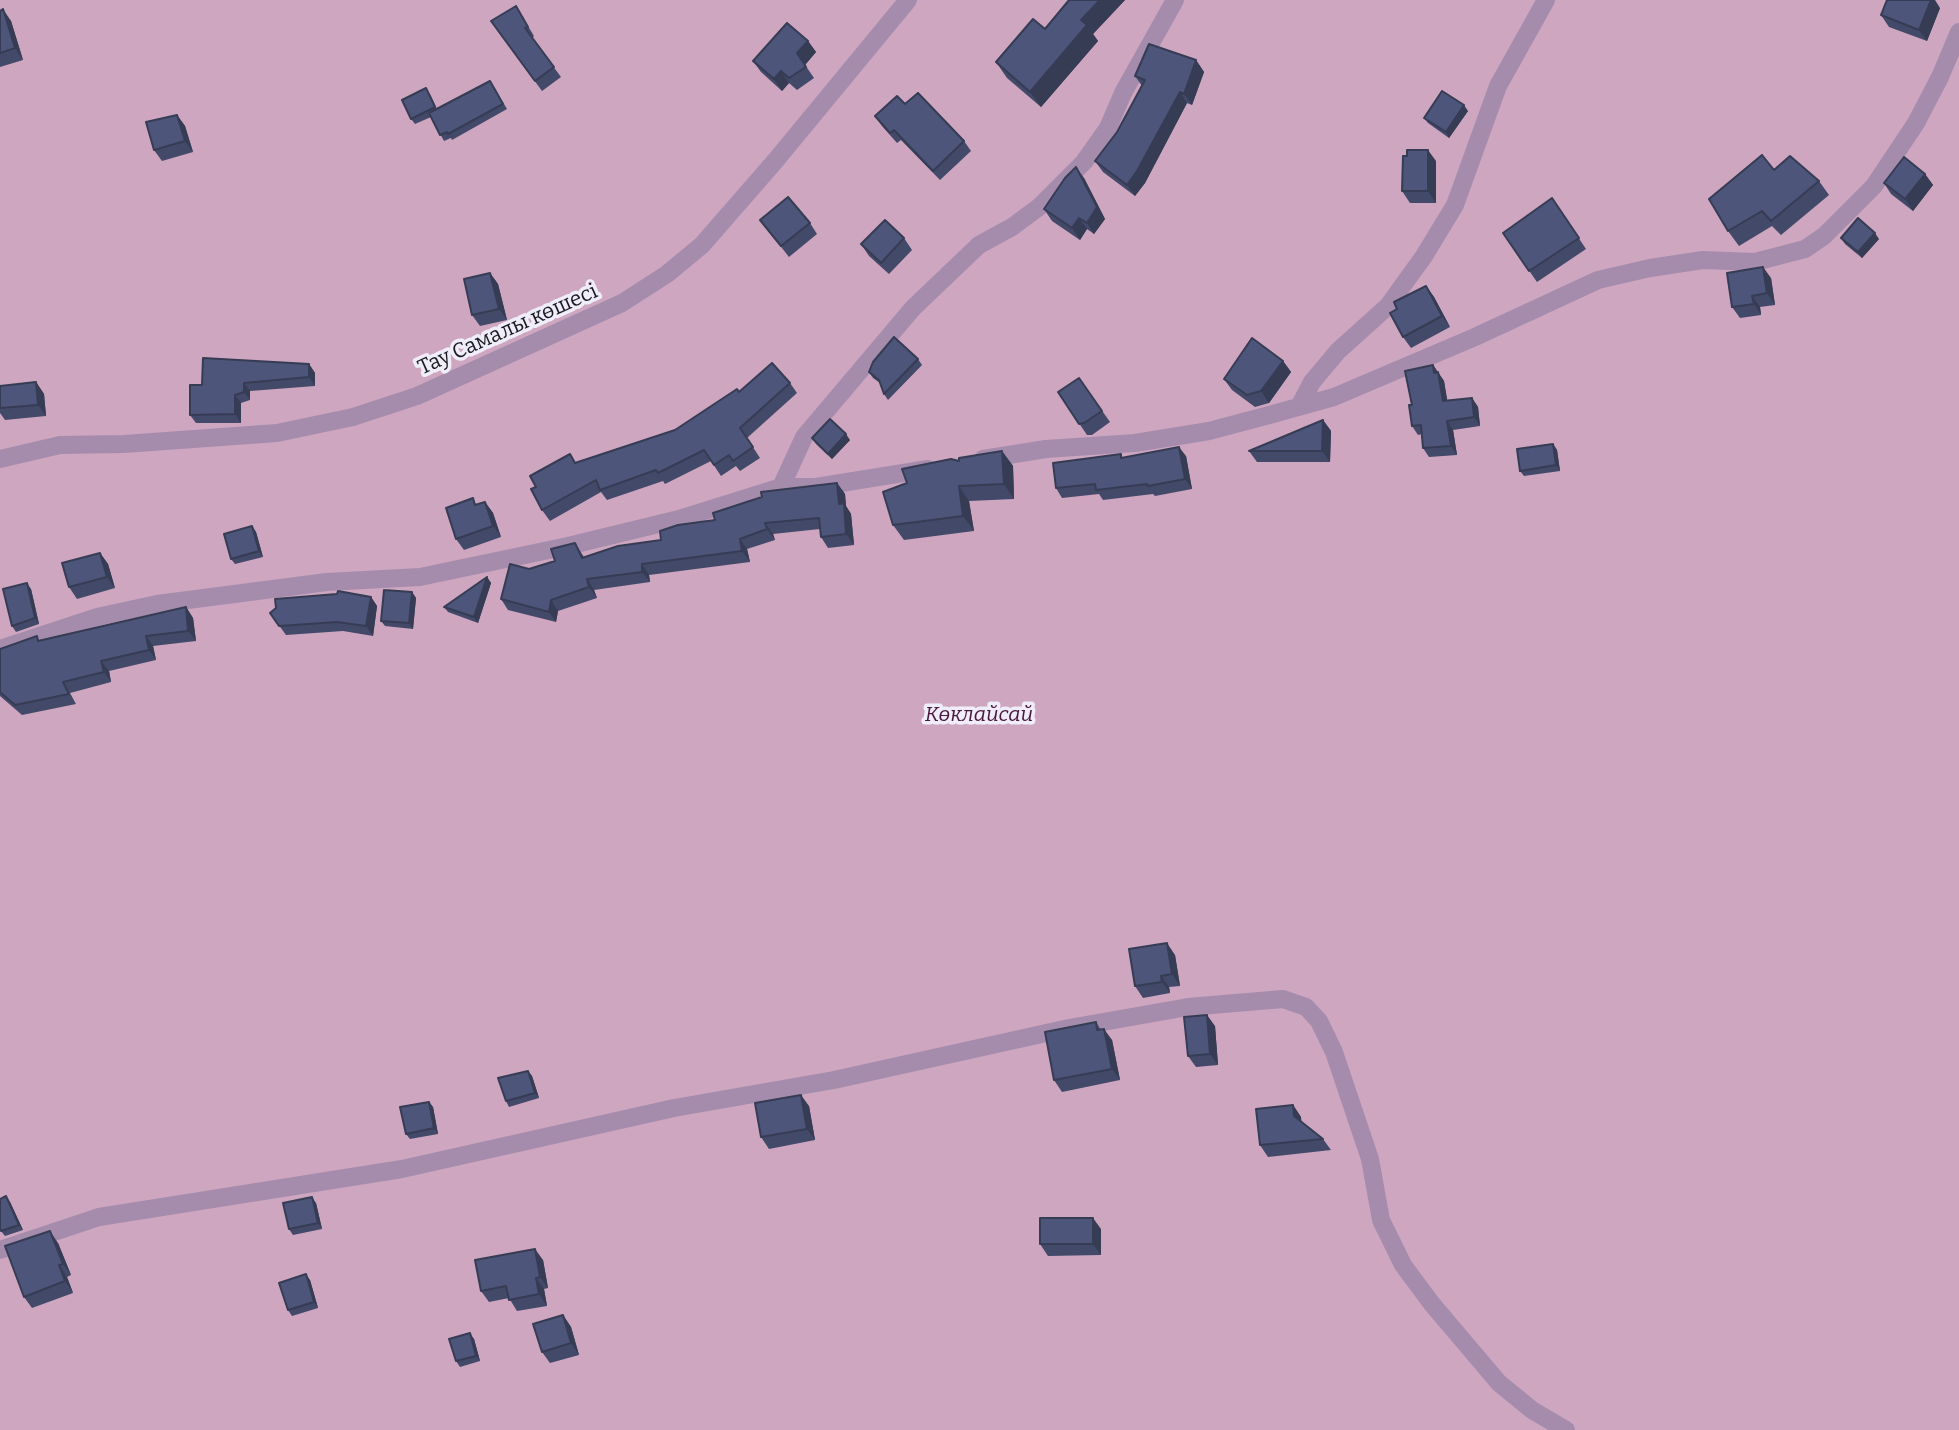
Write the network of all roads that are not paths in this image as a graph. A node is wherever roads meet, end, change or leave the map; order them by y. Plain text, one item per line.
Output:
1 (908, 0) edge
2 (1175, 0) edge
3 (1546, 0) edge
4 (1959, 32) edge
5 (1299, 407) junction
6 (0, 459) edge
7 (781, 487) junction
8 (0, 649) edge
9 (0, 1250) edge
10 (1566, 1430) edge

1 - 6 street, Тау Самалы көшесі
2 - 7 street
3 - 5 street
4 - 5 street
5 - 7 street
7 - 8 street
9 - 10 street

